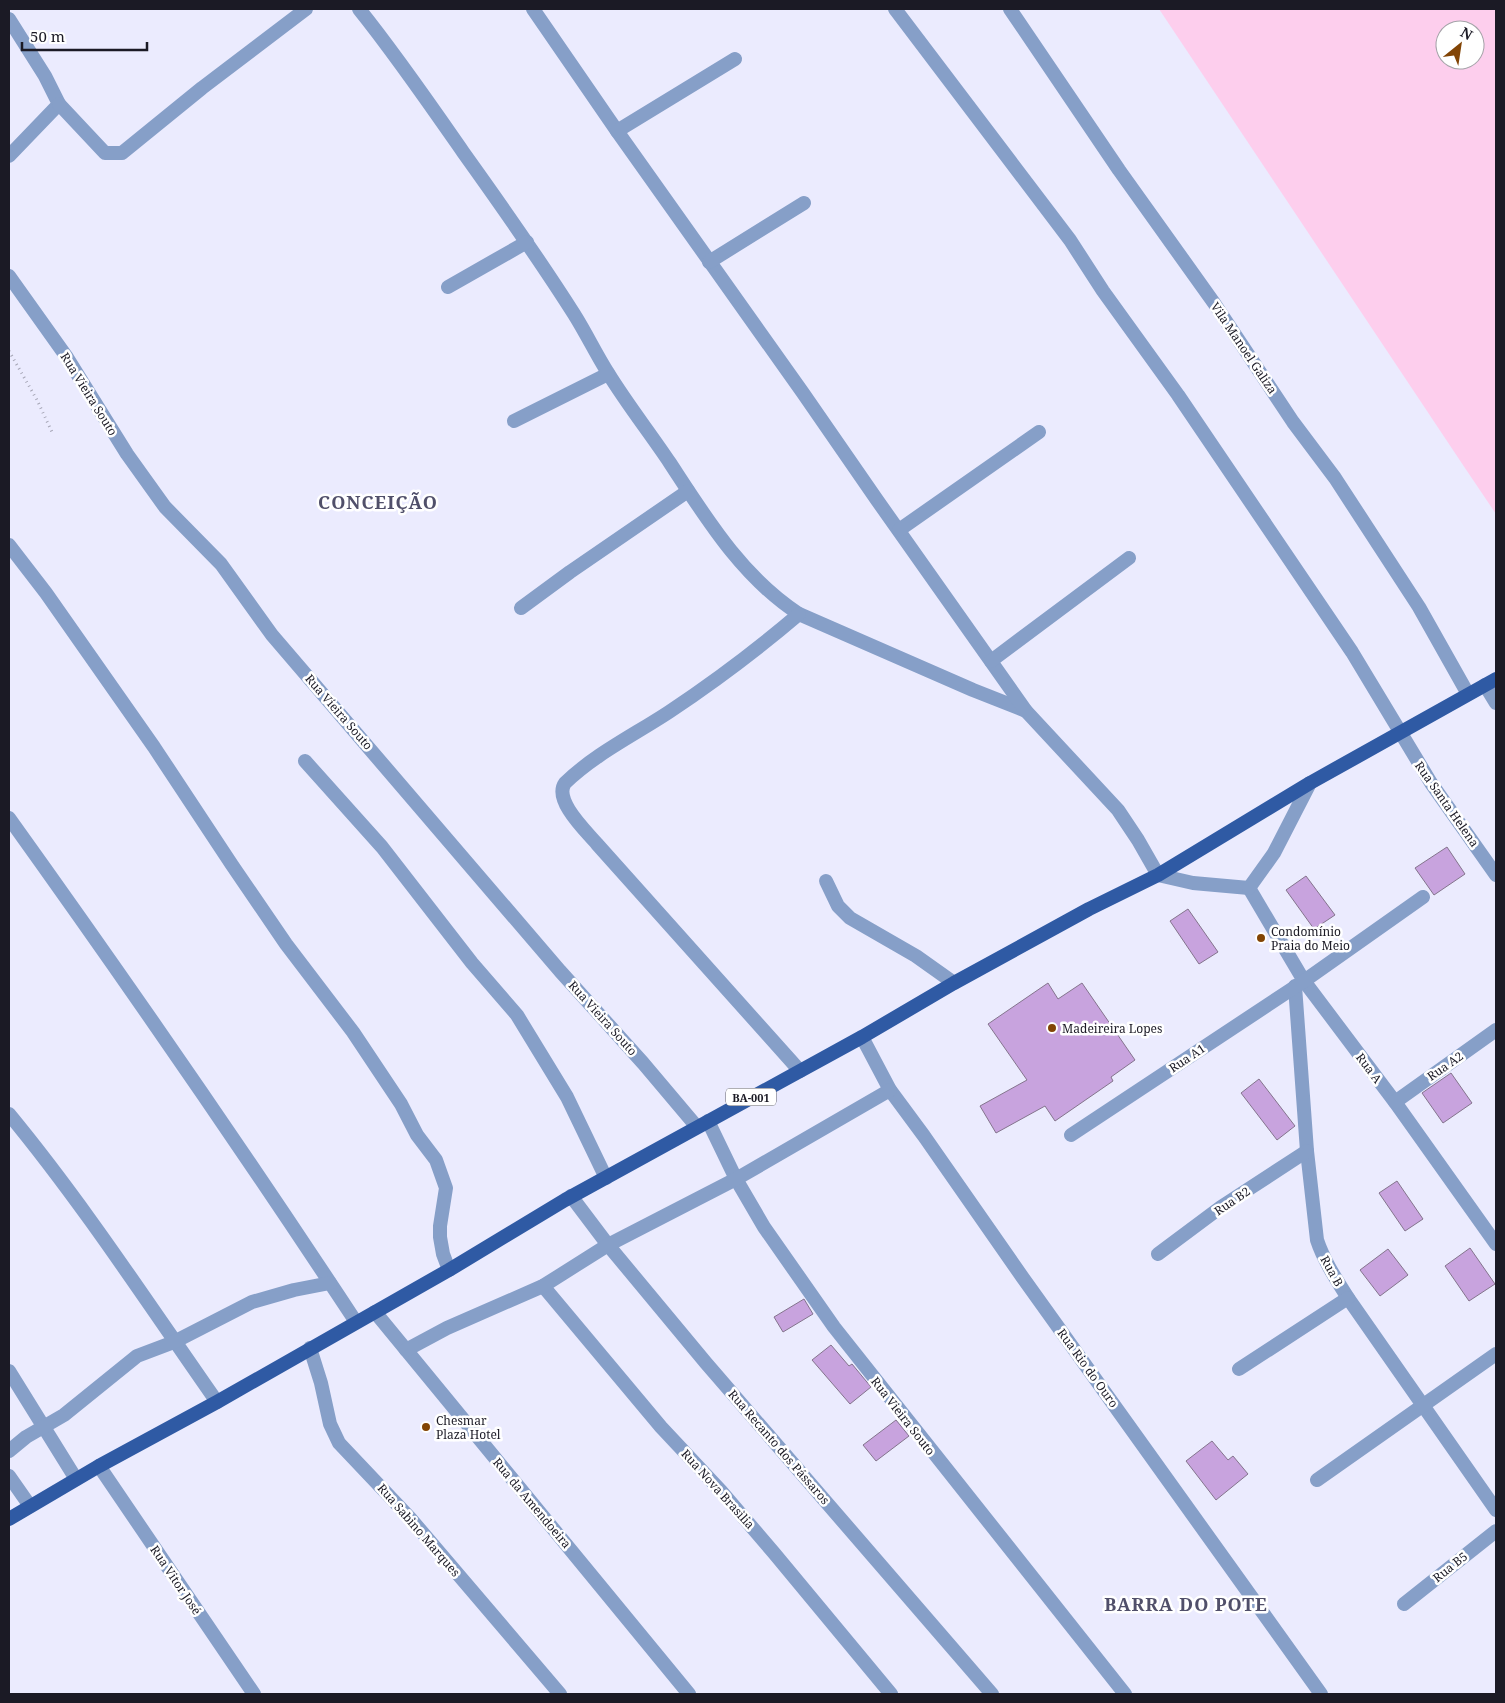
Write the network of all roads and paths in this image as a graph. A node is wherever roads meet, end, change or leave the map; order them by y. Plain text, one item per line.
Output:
1 (306, 9) edge
2 (358, 9) edge
3 (534, 9) edge
4 (895, 9) edge
5 (1010, 9) edge
6 (9, 19) edge
7 (735, 59) dead end
8 (59, 104) junction
9 (617, 131) junction
10 (9, 156) edge
11 (804, 203) dead end
12 (526, 242) junction
13 (709, 262) junction
14 (9, 276) edge
15 (448, 287) dead end
16 (9, 351) edge
17 (608, 374) junction
18 (514, 421) dead end
19 (52, 432) dead end
20 (1039, 432) dead end
21 (688, 491) junction
22 (899, 530) junction
23 (9, 545) edge
24 (1129, 558) dead end
25 (521, 608) dead end
26 (799, 614) junction
27 (991, 661) junction
28 (1490, 682) edge
29 (1468, 694) junction
30 (1496, 703) edge
31 (1026, 710) junction
32 (1399, 733) junction
33 (305, 761) dead end
34 (1310, 783) junction
35 (9, 818) edge
36 (1158, 875) junction
37 (1496, 875) edge
38 (826, 881) dead end
39 (1249, 888) junction
40 (1423, 897) dead end
41 (954, 983) junction
42 (1299, 983) junction
43 (1496, 1030) edge
44 (862, 1037) junction
45 (800, 1071) junction
46 (890, 1090) junction
47 (1395, 1102) junction
48 (9, 1114) edge
49 (702, 1124) junction
50 (1071, 1135) dead end
51 (1307, 1151) junction
52 (606, 1178) junction
53 (736, 1179) junction
54 (572, 1196) junction
55 (1491, 1224) edge
56 (1496, 1244) edge
57 (608, 1245) junction
58 (1158, 1254) dead end
59 (449, 1270) junction
60 (330, 1283) junction
61 (543, 1286) junction
62 (1348, 1298) junction
63 (375, 1312) junction
64 (356, 1322) junction
65 (174, 1342) junction
66 (310, 1348) junction
67 (406, 1350) junction
68 (1496, 1354) edge
69 (1239, 1370) dead end
70 (9, 1371) edge
71 (217, 1402) junction
72 (1423, 1404) junction
73 (44, 1428) junction
74 (9, 1451) edge
75 (99, 1466) junction
76 (9, 1476) edge
77 (76, 1480) junction
78 (1317, 1480) dead end
79 (30, 1506) junction
80 (1496, 1510) edge
81 (9, 1519) edge
82 (1496, 1530) edge
83 (1404, 1604) dead end
84 (254, 1694) edge
85 (560, 1694) edge
86 (689, 1694) edge
87 (891, 1694) edge
88 (992, 1694) edge
89 (1124, 1694) edge
90 (1321, 1694) edge

1 - 8 street
2 - 12 street
3 - 9 street
4 - 32 street, Rua Santa Helena
5 - 29 street, Vila Manoel Galiza
6 - 8 street
7 - 9 street
8 - 10 street
9 - 13 street
11 - 13 street
12 - 15 street
12 - 17 street
13 - 22 street
14 - 49 street, Rua Vieira Souto
16 - 19 path
17 - 18 street
17 - 21 street
20 - 22 street
21 - 25 street
21 - 26 street
22 - 27 street
23 - 59 street
24 - 27 street
26 - 31 street
26 - 45 street
27 - 31 street
28 - 29 main road, BA-001
28 - 30 street
29 - 32 main road, BA-001
31 - 36 street
32 - 34 main road, BA-001
32 - 37 street, Rua Santa Helena
33 - 52 street
34 - 36 main road, BA-001
34 - 39 street
35 - 60 street
36 - 39 street
36 - 41 main road, BA-001
38 - 41 street
39 - 42 street, Rua A
40 - 42 street, Rua A1
41 - 44 main road, BA-001
42 - 47 street, Rua A
42 - 50 street, Rua A1
42 - 51 street, Rua B
43 - 47 street, Rua A2
44 - 45 main road, BA-001
44 - 46 street, Rua Rio do Ouro
45 - 49 main road, BA-001
46 - 53 street
46 - 90 street, Rua Rio do Ouro
47 - 55 street, Rua A
48 - 65 street
49 - 52 main road, BA-001
49 - 53 street, Rua Vieira Souto
51 - 58 street, Rua B2
51 - 62 street, Rua B
52 - 54 main road, BA-001
53 - 57 street
53 - 89 street, Rua Vieira Souto
54 - 57 street, Rua Recanto dos Pássaros
54 - 59 main road, BA-001
55 - 56 street, Rua A
57 - 61 street
57 - 88 street, Rua Recanto dos Pássaros
59 - 63 main road, BA-001
60 - 64 street
60 - 65 street
61 - 67 street
61 - 87 street, Rua Nova Brasilia
62 - 69 street
62 - 72 street, Rua B
63 - 64 main road, BA-001
63 - 67 street, Rua da Amendoeira
64 - 66 main road, BA-001
65 - 71 street
65 - 73 street
66 - 71 main road, BA-001
66 - 85 street, Rua Sabino Marques
67 - 86 street, Rua da Amendoeira
68 - 72 street
70 - 73 street
71 - 75 main road, BA-001
72 - 78 street
72 - 80 street, Rua B
73 - 74 street
73 - 77 street
75 - 77 main road, BA-001
75 - 84 street, Rua Vitor José
76 - 79 street
77 - 79 main road, BA-001
79 - 81 main road, BA-001
82 - 83 street, Rua B5

